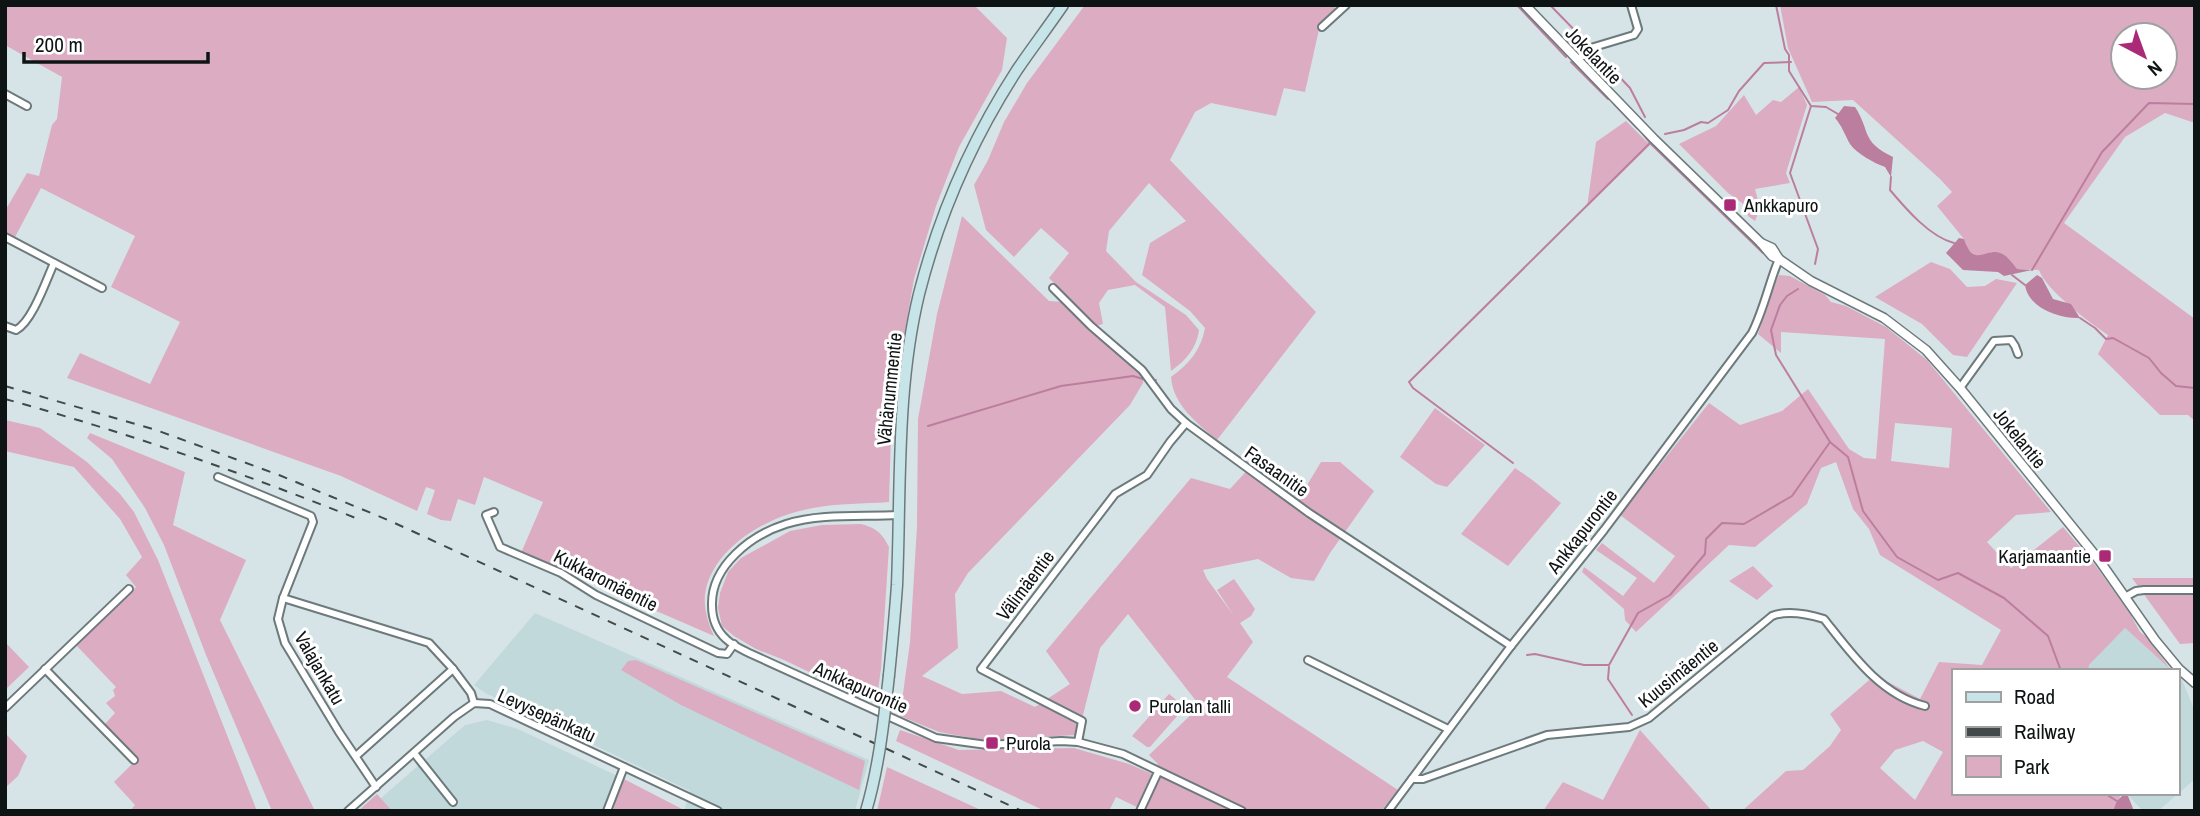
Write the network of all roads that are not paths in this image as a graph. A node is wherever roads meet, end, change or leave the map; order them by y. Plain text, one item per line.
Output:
1 (1063, 5) edge
2 (1346, 5) edge
3 (1525, 5) edge
4 (1631, 5) edge
5 (1322, 27) dead end
6 (1577, 60) junction
7 (5, 94) edge
8 (27, 106) dead end
9 (5, 237) edge
10 (1780, 259) junction
11 (54, 263) junction
12 (102, 288) dead end
13 (1053, 288) dead end
14 (5, 326) edge
15 (2018, 354) dead end
16 (1960, 388) junction
17 (1186, 423) junction
18 (218, 477) dead end
19 (494, 512) dead end
20 (898, 515) junction
21 (129, 589) dead end
22 (2195, 590) edge
23 (2125, 597) junction
24 (283, 598) junction
25 (734, 644) junction
26 (1511, 646) junction
27 (1308, 660) dead end
28 (45, 669) junction
29 (453, 669) junction
30 (2195, 683) edge
31 (474, 703) junction
32 (1925, 706) dead end
33 (5, 708) edge
34 (1448, 729) junction
35 (1078, 742) junction
36 (414, 753) junction
37 (356, 756) junction
38 (134, 760) dead end
39 (624, 767) junction
40 (1158, 772) junction
41 (1412, 779) junction
42 (376, 787) junction
43 (453, 802) dead end
44 (348, 811) edge
45 (607, 811) edge
46 (718, 811) edge
47 (866, 811) edge
48 (1140, 811) edge
49 (1242, 811) edge
50 (1388, 811) edge

1 - 20 main road, Vähänummentie
2 - 5 street
3 - 6 street, Jokelantie
4 - 6 street
6 - 10 street, Jokelantie
7 - 8 street
9 - 11 street
10 - 16 street, Jokelantie
10 - 26 street, Ankkapurontie
11 - 12 street
11 - 14 street
13 - 17 street, Fasaanitie
15 - 16 street
16 - 23 street, Jokelantie
17 - 26 street, Fasaanitie
17 - 35 street, Välimäentie
18 - 24 street, Valajankatu
19 - 25 street, Kukkaromäentie
20 - 25 street, Ankkapurontie
20 - 47 main road, Vähänummentie, bridge
21 - 28 street
22 - 23 street
23 - 30 street, Jokelantie
24 - 29 street
24 - 37 street, Valajankatu
25 - 35 street, Ankkapurontie
26 - 34 street, Ankkapurontie
27 - 34 street
28 - 33 street
28 - 38 street
29 - 31 street
29 - 37 street
31 - 36 street, Levysepänkatu
31 - 39 street, Levysepänkatu
32 - 41 street, Kuusimäentie
34 - 41 street, Ankkapurontie
35 - 40 street, Ankkapurontie
36 - 42 street, Levysepänkatu
36 - 43 street
37 - 42 street, Valajankatu
39 - 45 street
39 - 46 street, Levysepänkatu
40 - 48 street
40 - 49 street, Ankkapurontie
41 - 50 street, Ankkapurontie
42 - 44 street, Levysepänkatu

